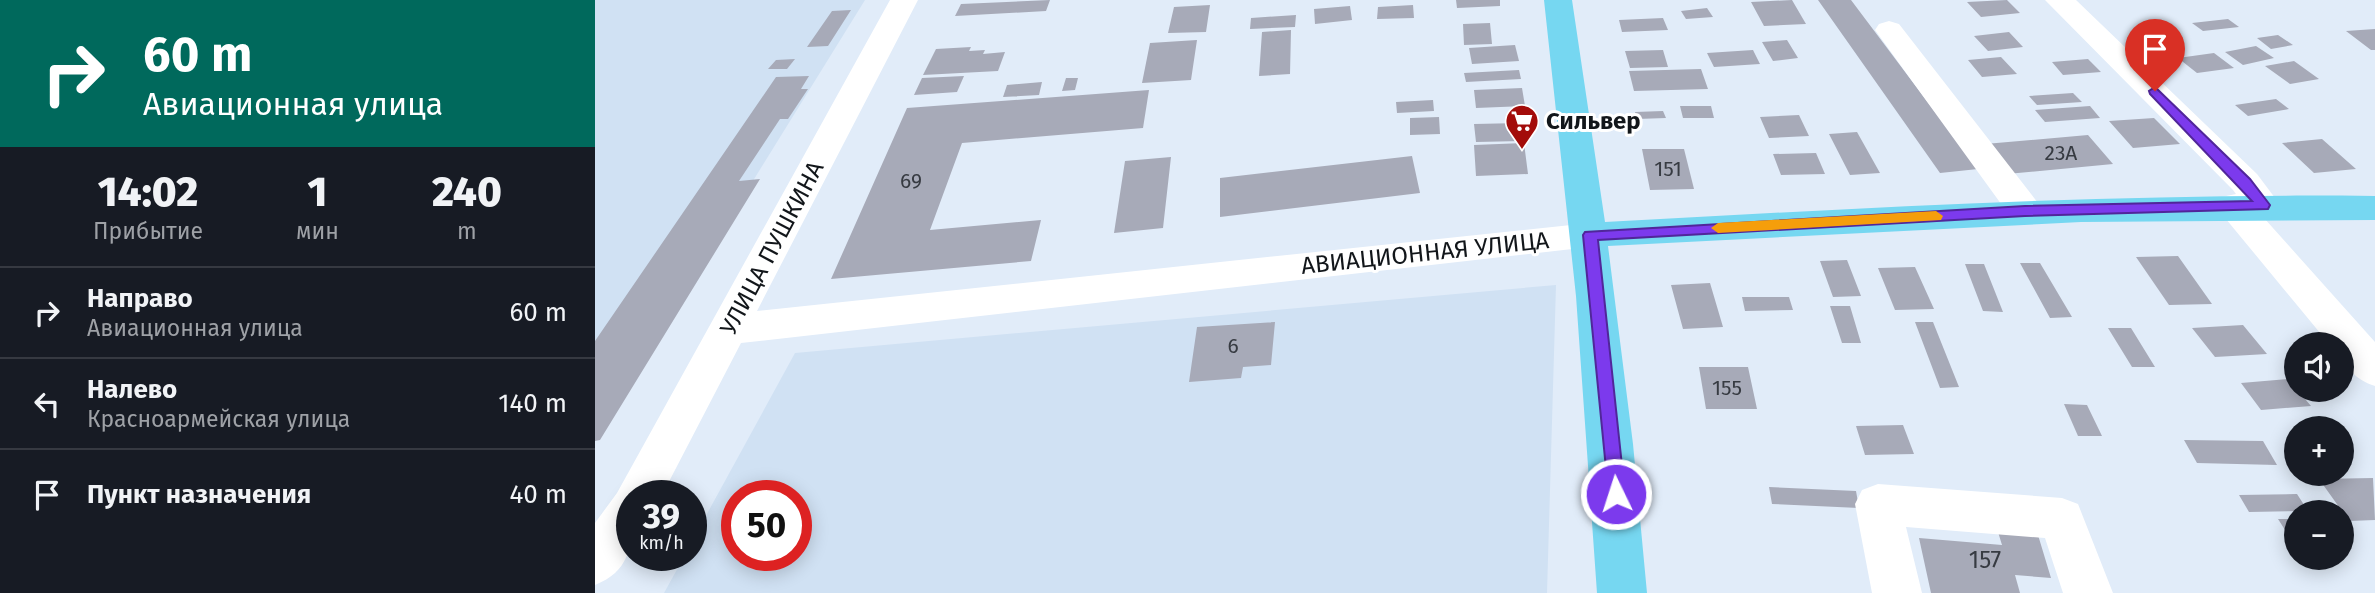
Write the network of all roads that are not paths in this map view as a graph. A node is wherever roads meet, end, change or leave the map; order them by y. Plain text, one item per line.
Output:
1 (904, 0) edge
2 (1558, 0) edge
3 (2059, 0) edge
4 (1889, 30) dead end
5 (2248, 205) junction
6 (2375, 208) edge
7 (2025, 211) junction
8 (1590, 235) junction
9 (729, 329) junction
10 (2375, 370) edge
11 (647, 480) edge
12 (616, 531) edge
13 (595, 562) edge
14 (1622, 593) edge
15 (1896, 593) edge
16 (2088, 593) edge

1 - 9 street, УЛИЦА ПУШКИНА
2 - 8 main road
3 - 5 street
4 - 7 street
5 - 6 main road, АВИАЦИОННАЯ УЛИЦА
5 - 7 main road, АВИАЦИОННАЯ УЛИЦА
5 - 10 street
7 - 8 main road, АВИАЦИОННАЯ УЛИЦА
8 - 9 street, АВИАЦИОННАЯ УЛИЦА
8 - 14 main road
9 - 11 street, УЛИЦА ПУШКИНА
12 - 13 street
15 - 16 street

